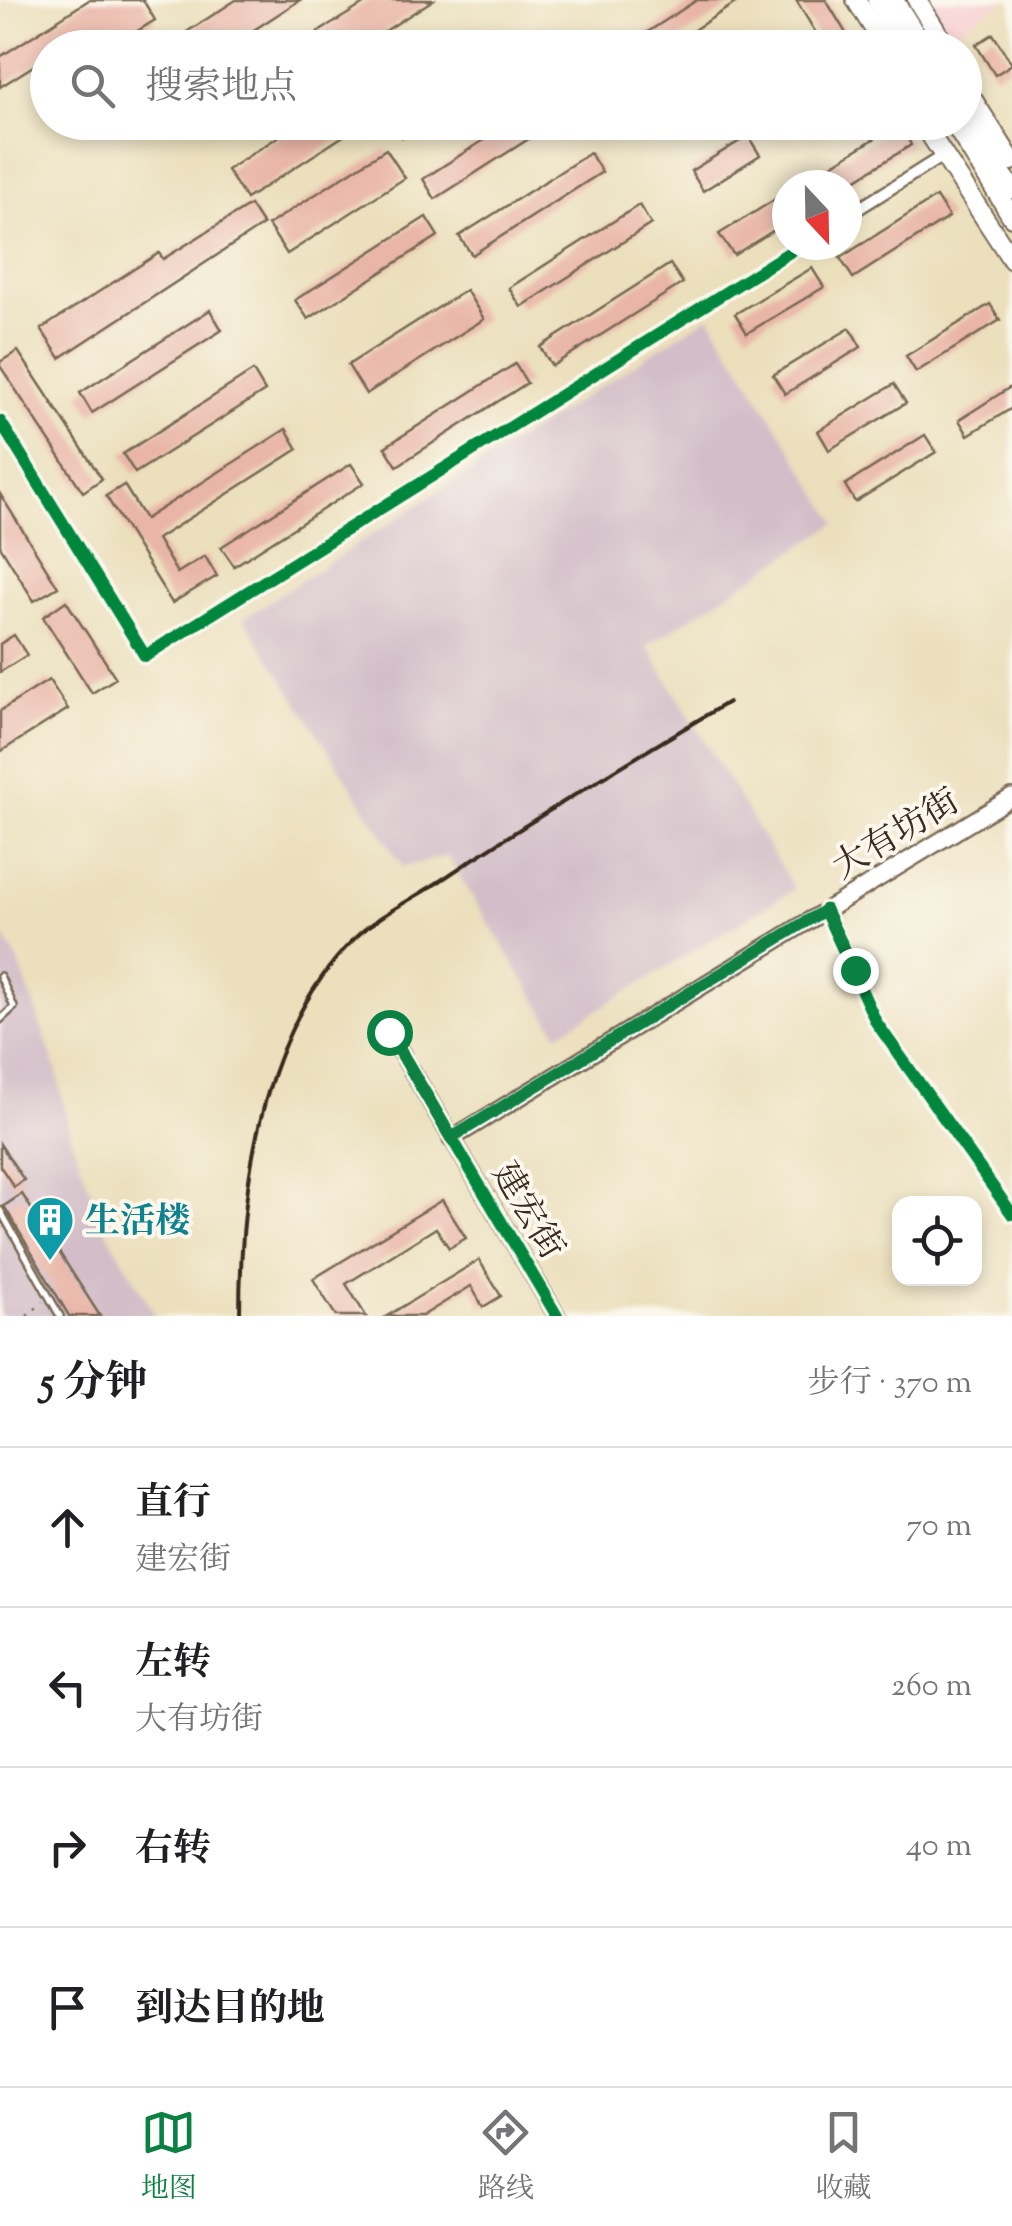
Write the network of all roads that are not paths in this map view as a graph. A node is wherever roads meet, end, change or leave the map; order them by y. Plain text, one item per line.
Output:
1 (846, 0) edge
2 (856, 0) edge
3 (876, 0) edge
4 (894, 0) edge
5 (914, 0) edge
6 (864, 30) edge
7 (875, 30) edge
8 (895, 30) edge
9 (913, 30) edge
10 (933, 30) edge
11 (982, 101) edge
12 (982, 114) edge
13 (935, 140) edge
14 (964, 140) edge
15 (981, 140) edge
16 (1012, 147) edge
17 (945, 154) junction
18 (1012, 161) edge
19 (1012, 189) edge
20 (862, 207) edge
21 (1012, 217) edge
22 (777, 260) edge
23 (1012, 260) edge
24 (0, 420) edge
25 (1012, 797) edge
26 (825, 910) junction
27 (0, 976) edge
28 (0, 1020) edge
29 (389, 1032) dead end
30 (451, 1138) junction
31 (0, 1210) edge
32 (1012, 1214) edge
33 (60, 1316) edge
34 (557, 1316) edge

1 - 6 highway
2 - 7 highway
3 - 8 highway
4 - 9 highway
5 - 10 highway
11 - 16 highway
12 - 18 highway
13 - 17 highway
14 - 21 highway
15 - 19 highway
17 - 20 street
17 - 23 highway
22 - 24 street
25 - 26 main road, 大有坊街
26 - 30 main road, 大有坊街
26 - 32 street
27 - 28 lane
29 - 30 main road, 建宏街
30 - 34 main road, 建宏街
31 - 33 lane

